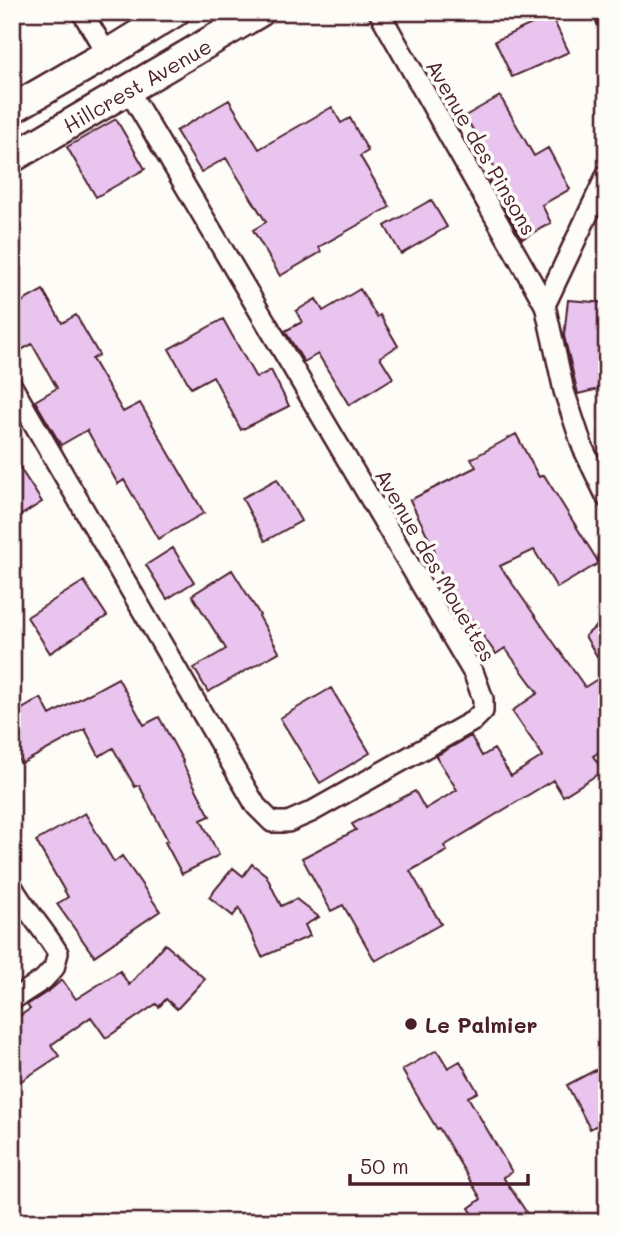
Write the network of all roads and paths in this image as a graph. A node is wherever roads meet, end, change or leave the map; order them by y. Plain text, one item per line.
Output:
1 (82, 12) edge
2 (175, 12) edge
3 (261, 12) edge
4 (379, 12) edge
5 (604, 12) edge
6 (607, 19) edge
7 (107, 54) junction
8 (129, 91) junction
9 (12, 109) edge
10 (12, 158) edge
11 (607, 174) edge
12 (545, 304) junction
13 (12, 386) edge
14 (607, 498) edge
15 (12, 886) edge
16 (12, 1000) edge

1 - 7 street
2 - 7 main road, Hillcrest Avenue
3 - 8 main road, Hillcrest Avenue
4 - 12 street, Avenue des Pinsons
5 - 6 street
7 - 9 main road, Hillcrest Avenue
8 - 10 main road, Hillcrest Avenue
8 - 13 street, Avenue des Mouettes
11 - 12 street
12 - 14 street, Avenue des Pinsons
15 - 16 street

